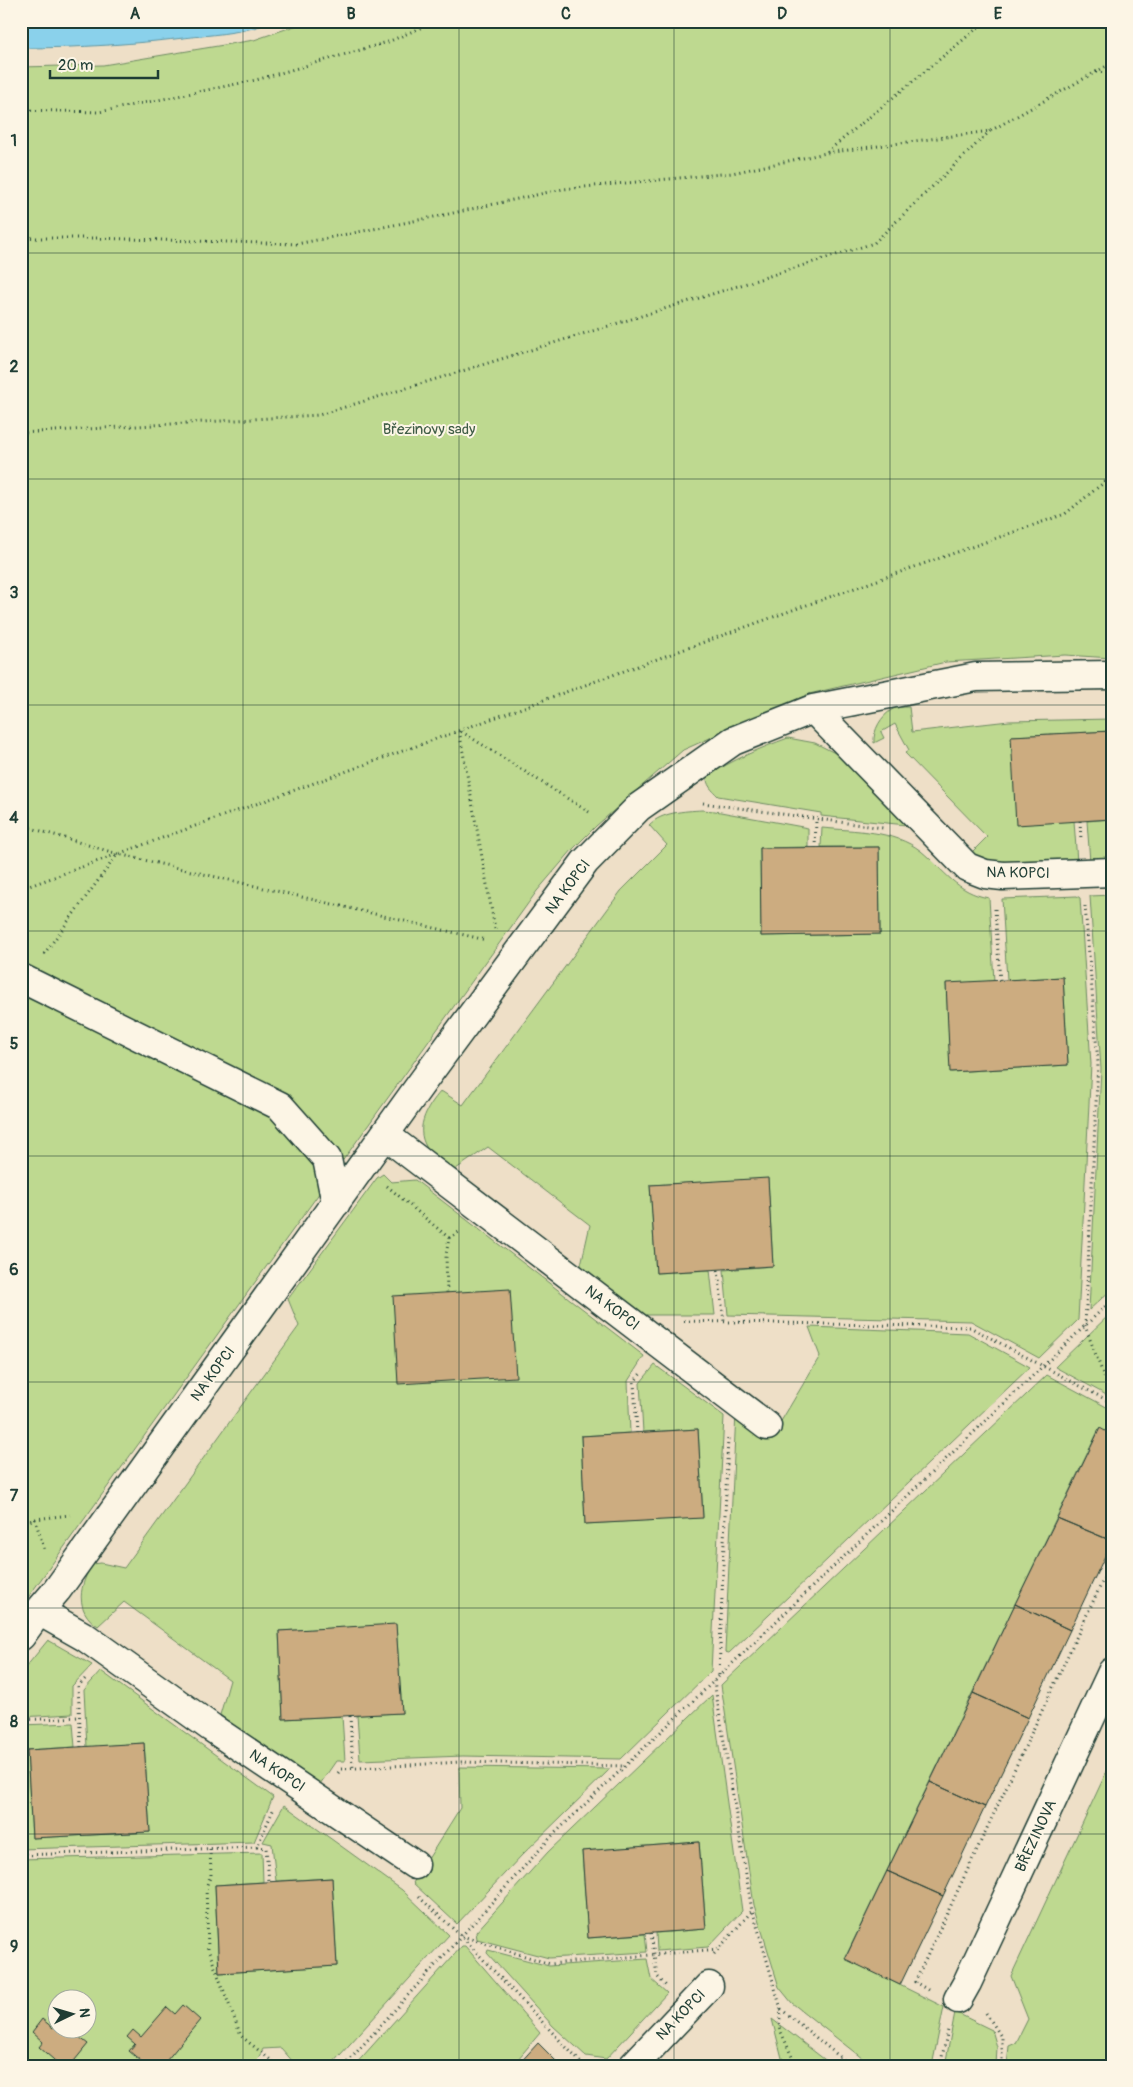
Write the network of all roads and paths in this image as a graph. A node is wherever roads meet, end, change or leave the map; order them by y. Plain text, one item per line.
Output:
1 (436, 21) edge
2 (986, 21) edge
3 (1112, 63) edge
4 (1095, 72) junction
5 (1112, 73) edge
6 (21, 110) edge
7 (990, 131) junction
8 (826, 153) junction
9 (21, 238) edge
10 (21, 433) edge
11 (1112, 476) edge
12 (1112, 675) edge
13 (813, 709) junction
14 (459, 730) junction
15 (656, 795) junction
16 (1080, 821) dead end
17 (21, 825) edge
18 (617, 829) junction
19 (816, 848) dead end
20 (118, 854) junction
21 (1112, 872) edge
22 (1083, 873) junction
23 (993, 875) junction
24 (21, 889) edge
25 (509, 946) junction
26 (23, 979) edge
27 (1000, 980) dead end
28 (385, 1135) junction
29 (382, 1182) dead end
30 (336, 1203) junction
31 (718, 1270) dead end
32 (447, 1293) dead end
33 (1112, 1300) edge
34 (678, 1321) dead end
35 (724, 1322) junction
36 (1085, 1326) junction
37 (1042, 1366) junction
38 (645, 1369) dead end
39 (729, 1397) junction
40 (1112, 1398) edge
41 (1112, 1404) edge
42 (766, 1426) dead end
43 (637, 1433) dead end
44 (1112, 1561) edge
45 (39, 1611) junction
46 (21, 1636) edge
47 (105, 1651) junction
48 (1112, 1672) edge
49 (719, 1675) junction
50 (714, 1680) junction
51 (350, 1716) dead end
52 (79, 1717) junction
53 (21, 1720) edge
54 (81, 1747) dead end
55 (624, 1766) junction
56 (353, 1768) junction
57 (291, 1780) junction
58 (317, 1799) junction
59 (257, 1847) junction
60 (210, 1849) junction
61 (21, 1855) edge
62 (415, 1865) dead end
63 (269, 1882) dead end
64 (752, 1911) junction
65 (651, 1933) dead end
66 (462, 1936) junction
67 (718, 1949) junction
68 (654, 1954) junction
69 (712, 1955) dead end
70 (709, 1986) dead end
71 (931, 1991) dead end
72 (962, 1991) joint
73 (689, 2006) junction
74 (781, 2010) junction
75 (278, 2066) edge
76 (344, 2066) edge
77 (584, 2066) edge
78 (633, 2066) edge
79 (796, 2066) edge
80 (851, 2066) edge
81 (1002, 2066) edge

1 - 6 path
2 - 8 path
3 - 4 path
4 - 5 path
4 - 7 path
7 - 8 path
7 - 10 path
8 - 9 path
11 - 14 path
12 - 13 street, NA KOPCI
13 - 15 street, NA KOPCI
13 - 23 street, NA KOPCI
14 - 18 path
14 - 20 path
14 - 25 path
15 - 18 street, NA KOPCI
15 - 19 path
16 - 22 path
17 - 20 path
18 - 25 street, NA KOPCI
20 - 24 path
20 - 25 path
20 - 26 path
21 - 22 street, NA KOPCI
22 - 23 street, NA KOPCI
22 - 36 path
23 - 27 path
25 - 28 street, NA KOPCI
26 - 30 street
28 - 30 street, NA KOPCI
28 - 39 street, NA KOPCI
29 - 32 path
30 - 45 street, NA KOPCI
31 - 35 path
33 - 36 path
34 - 35 path
35 - 37 path
36 - 37 path
36 - 40 path
37 - 41 path
37 - 49 path
38 - 43 path
39 - 42 street, NA KOPCI
39 - 49 path
44 - 71 path
45 - 46 street, NA KOPCI
45 - 47 street, NA KOPCI
47 - 52 path
47 - 57 street, NA KOPCI
48 - 72 street, BŘEZINOVA
49 - 50 path
50 - 55 path
50 - 64 path
51 - 56 path
52 - 53 path
52 - 54 path
55 - 56 path
55 - 66 path
56 - 58 path
57 - 58 street, NA KOPCI
57 - 59 path
58 - 62 street, NA KOPCI
59 - 60 path
59 - 63 path
60 - 61 path
60 - 75 path
64 - 67 path
64 - 74 path
65 - 68 path
66 - 68 path
66 - 76 path
66 - 77 path
67 - 68 path
67 - 69 path
68 - 73 path
70 - 73 street, NA KOPCI
72 - 81 path
73 - 78 street, NA KOPCI
74 - 79 path
74 - 80 path

